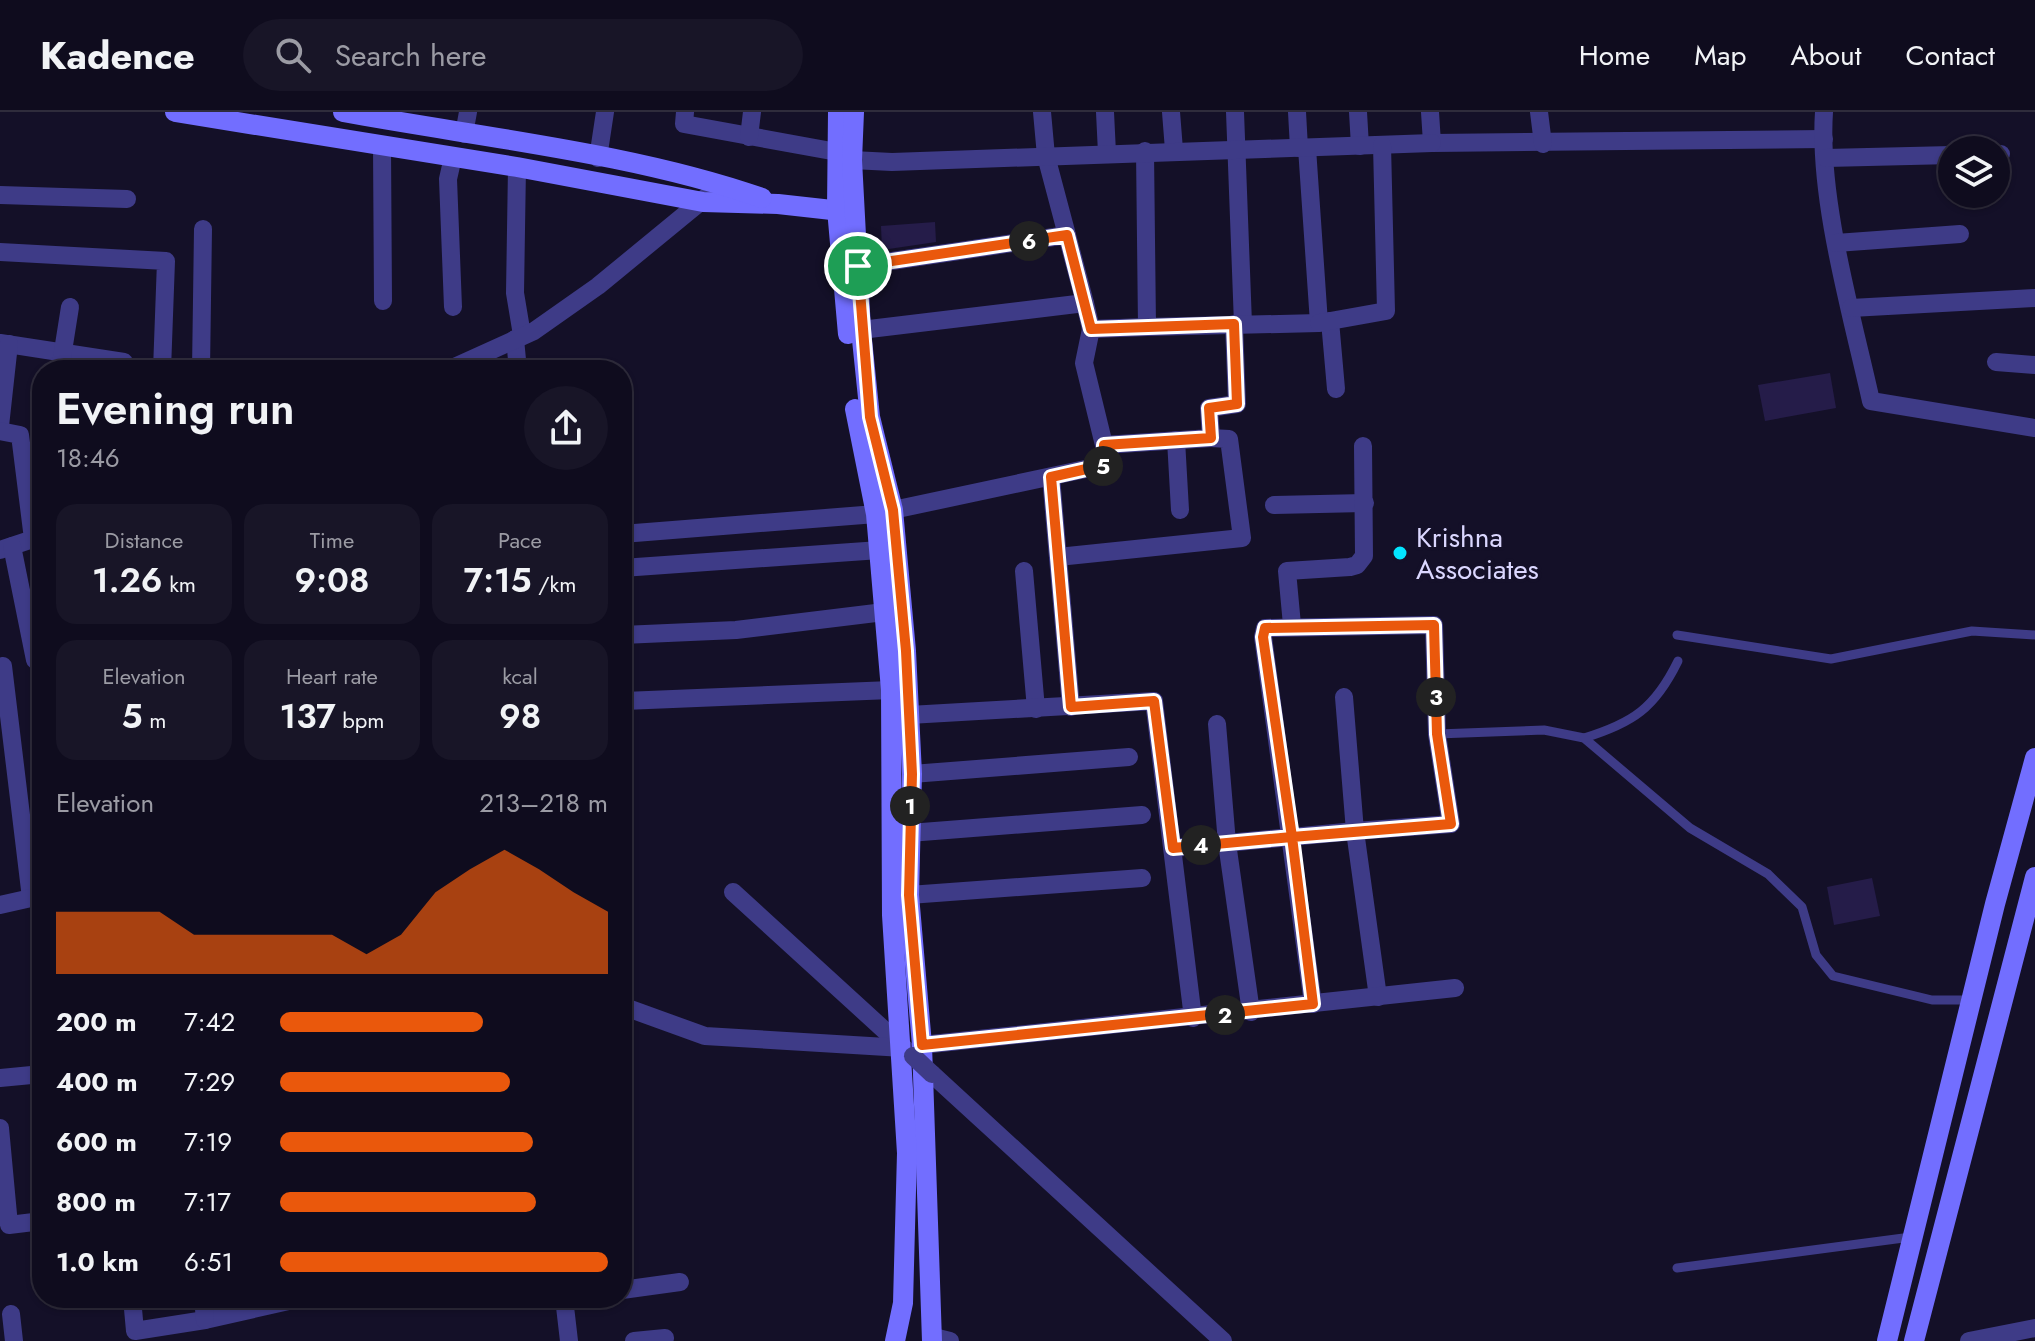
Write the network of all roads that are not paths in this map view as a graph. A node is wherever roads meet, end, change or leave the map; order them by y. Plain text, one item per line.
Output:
1 (175, 112) edge
2 (343, 112) edge
3 (468, 112) edge
4 (605, 112) edge
5 (685, 112) edge
6 (752, 112) edge
7 (838, 112) edge
8 (854, 112) edge
9 (1042, 112) edge
10 (1105, 112) edge
11 (1171, 112) edge
12 (1235, 112) edge
13 (1297, 112) edge
14 (1358, 112) edge
15 (1430, 112) edge
16 (1539, 112) edge
17 (1824, 112) edge
18 (210, 115) edge
19 (464, 134) junction
20 (749, 137) junction
21 (1432, 143) junction
22 (1543, 144) junction
23 (1382, 145) junction
24 (1360, 146) junction
25 (382, 147) junction
26 (1303, 148) junction
27 (1825, 148) junction
28 (1238, 149) junction
29 (1174, 150) junction
30 (1145, 151) junction
31 (1107, 153) junction
32 (1938, 154) edge
33 (845, 156) junction
34 (1046, 156) junction
35 (453, 157) junction
36 (598, 158) junction
37 (517, 167) junction
38 (720, 183) junction
39 (0, 195) edge
40 (127, 199) dead end
41 (703, 202) junction
42 (778, 204) junction
43 (847, 211) junction
44 (203, 229) dead end
45 (1960, 234) dead end
46 (1067, 235) junction
47 (1836, 243) junction
48 (0, 252) edge
49 (858, 266) junction
50 (2035, 296) edge
51 (383, 301) dead end
52 (1085, 303) junction
53 (70, 307) dead end
54 (453, 307) dead end
55 (1851, 308) junction
56 (1324, 322) junction
57 (1239, 324) junction
58 (1147, 327) junction
59 (1091, 329) junction
60 (861, 330) junction
61 (518, 337) junction
62 (5, 343) edge
63 (58, 360) edge
64 (61, 360) edge
65 (162, 360) edge
66 (201, 360) edge
67 (470, 360) edge
68 (518, 360) edge
69 (1996, 362) dead end
70 (2035, 365) edge
71 (1336, 389) dead end
72 (2035, 428) edge
73 (0, 429) edge
74 (1211, 438) junction
75 (1176, 440) junction
76 (1104, 445) junction
77 (1363, 446) dead end
78 (1051, 477) junction
79 (32, 493) edge
80 (1365, 503) junction
81 (1274, 505) dead end
82 (1180, 510) dead end
83 (885, 512) junction
84 (632, 533) edge
85 (32, 539) edge
86 (6, 548) edge
87 (880, 550) junction
88 (1058, 557) junction
89 (632, 567) edge
90 (1024, 571) dead end
91 (884, 612) junction
92 (1292, 625) junction
93 (632, 635) edge
94 (1677, 635) dead end
95 (2035, 635) edge
96 (32, 638) edge
97 (32, 660) edge
98 (1678, 661) dead end
99 (1, 666) edge
100 (891, 690) junction
101 (1344, 697) dead end
102 (632, 701) edge
103 (1071, 707) junction
104 (1036, 709) junction
105 (909, 715) junction
106 (1217, 724) dead end
107 (1437, 734) junction
108 (1584, 738) junction
109 (1129, 757) dead end
110 (2035, 758) edge
111 (912, 774) junction
112 (1142, 815) dead end
113 (1355, 831) junction
114 (909, 833) junction
115 (1292, 837) junction
116 (1227, 843) junction
117 (1173, 848) junction
118 (32, 871) edge
119 (2035, 877) edge
120 (1142, 878) dead end
121 (733, 892) dead end
122 (909, 895) junction
123 (32, 898) edge
124 (0, 905) edge
125 (1455, 988) dead end
126 (1378, 997) junction
127 (1971, 1000) junction
128 (1313, 1004) junction
129 (632, 1010) edge
130 (1251, 1012) junction
131 (1193, 1018) junction
132 (912, 1050) junction
133 (32, 1075) edge
134 (0, 1078) edge
135 (0, 1128) edge
136 (32, 1222) edge
137 (5, 1226) edge
138 (1912, 1237) junction
139 (1677, 1268) dead end
140 (680, 1282) dead end
141 (632, 1289) edge
142 (131, 1308) edge
143 (204, 1308) edge
144 (247, 1308) edge
145 (565, 1308) edge
146 (11, 1314) dead end
147 (205, 1320) junction
148 (2035, 1328) edge
149 (130, 1336) edge
150 (665, 1338) dead end
151 (939, 1340) edge
152 (14, 1341) edge
153 (569, 1341) edge
154 (634, 1341) edge
155 (895, 1341) edge
156 (1223, 1341) edge
157 (1887, 1341) edge
158 (1914, 1341) edge
159 (1969, 1341) edge

1 - 18 street
2 - 19 street
3 - 19 street
4 - 36 street
5 - 20 street
6 - 20 street
7 - 33 street
8 - 33 street
9 - 34 street
10 - 31 street
11 - 29 street
12 - 28 street
13 - 26 street
14 - 24 street
15 - 21 street
16 - 22 street
17 - 27 street
18 - 25 street
19 - 36 street
20 - 33 street
21 - 22 street
21 - 23 street
22 - 27 street
23 - 24 street
23 - 56 street
24 - 26 street
25 - 35 street
25 - 51 street
26 - 28 street
26 - 56 street
27 - 32 street
27 - 47 street
28 - 29 street
28 - 57 street
29 - 30 street
30 - 31 street
30 - 58 street
31 - 34 street
33 - 34 street
33 - 43 street
34 - 46 street
35 - 37 street
35 - 54 street
36 - 38 street
37 - 41 street
37 - 61 street
38 - 41 street
38 - 42 street
39 - 40 street
41 - 42 street
41 - 61 street
42 - 43 street
43 - 49 street
43 - 83 street
44 - 66 street
45 - 47 street
46 - 49 street
46 - 52 street
47 - 55 street
48 - 65 street
49 - 60 street
50 - 55 street
52 - 59 street
52 - 60 street
53 - 64 street
55 - 72 street
56 - 57 street
56 - 71 street
57 - 58 street
57 - 74 street
58 - 59 street
59 - 76 street
60 - 83 street
61 - 67 street
61 - 68 street
62 - 63 street
62 - 73 street
69 - 70 street
73 - 79 street
74 - 75 street
74 - 88 street
75 - 76 street
75 - 82 street
76 - 78 street
77 - 80 street
78 - 83 street
78 - 88 street
80 - 81 street
80 - 92 street
83 - 84 street
83 - 87 street
83 - 105 street
85 - 86 street
86 - 96 street
87 - 89 street
87 - 91 street
88 - 103 street
90 - 104 street
91 - 93 street
91 - 100 street
92 - 107 street
92 - 115 street
94 - 95 lane
97 - 99 street
98 - 108 lane
99 - 118 street
100 - 102 street
100 - 132 street
101 - 113 street
103 - 104 street
103 - 117 street
104 - 105 street
105 - 111 street
106 - 116 street
107 - 108 lane
107 - 113 street
108 - 127 lane
109 - 111 street
110 - 127 street
111 - 114 street
112 - 114 street
113 - 115 street
113 - 126 street
114 - 122 street
115 - 116 street
115 - 128 street
116 - 117 street
116 - 130 street
117 - 131 street
119 - 158 street
120 - 122 street
121 - 132 street
122 - 132 street
123 - 124 street
125 - 126 street
126 - 128 street
127 - 138 street
128 - 130 street
129 - 132 street
130 - 131 street
131 - 132 street
132 - 151 street
132 - 155 street
132 - 156 street, bridge
133 - 134 street
135 - 137 street
136 - 137 street
138 - 139 lane
138 - 157 street
140 - 141 street
142 - 149 street
143 - 147 street
144 - 147 street
145 - 153 street
146 - 152 street
147 - 149 street
148 - 159 street
150 - 154 street

